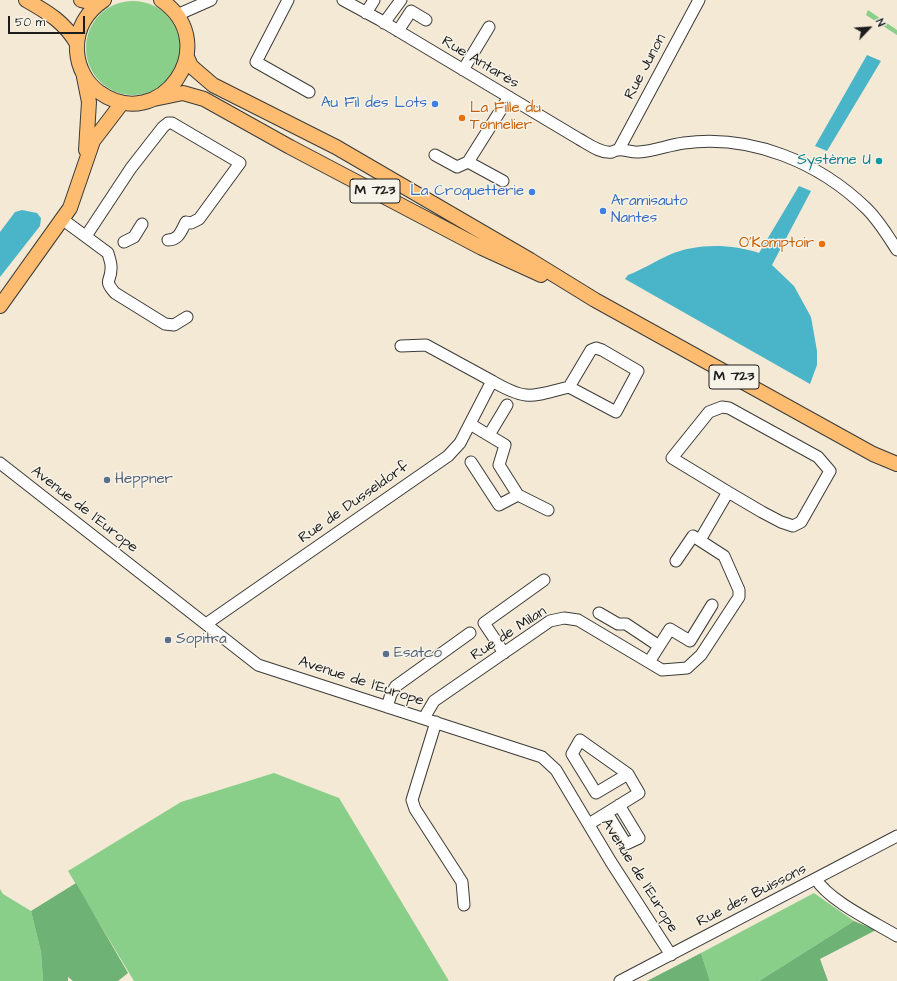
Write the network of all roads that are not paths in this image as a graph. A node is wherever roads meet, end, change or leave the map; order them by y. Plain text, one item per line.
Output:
1 (26, 0) edge
2 (81, 0) edge
3 (161, 0) edge
4 (211, 0) edge
5 (288, 0) edge
6 (342, 0) edge
7 (374, 0) edge
8 (401, 0) edge
9 (699, 0) edge
10 (100, 2) edge
11 (366, 13) junction
12 (177, 15) junction
13 (426, 20) dead end
14 (384, 23) junction
15 (489, 27) dead end
16 (398, 31) junction
17 (77, 44) junction
18 (187, 57) junction
19 (463, 70) junction
20 (83, 73) junction
21 (308, 92) dead end
22 (509, 97) junction
23 (154, 99) junction
24 (122, 102) junction
25 (619, 149) junction
26 (435, 155) dead end
27 (85, 160) junction
28 (468, 162) junction
29 (503, 181) dead end
30 (62, 218) junction
31 (142, 224) dead end
32 (86, 236) junction
33 (168, 240) dead end
34 (124, 242) dead end
35 (897, 250) edge
36 (595, 300) junction
37 (0, 306) edge
38 (188, 317) dead end
39 (401, 346) dead end
40 (492, 381) junction
41 (569, 387) junction
42 (507, 405) dead end
43 (470, 424) junction
44 (489, 435) junction
45 (873, 454) junction
46 (471, 462) dead end
47 (0, 463) edge
48 (897, 464) edge
49 (897, 470) edge
50 (728, 492) junction
51 (518, 495) junction
52 (548, 510) dead end
53 (700, 540) junction
54 (676, 562) dead end
55 (544, 580) dead end
56 (712, 605) dead end
57 (599, 612) dead end
58 (206, 624) junction
59 (470, 633) dead end
60 (659, 646) junction
61 (504, 654) junction
62 (649, 662) junction
63 (387, 707) junction
64 (424, 718) junction
65 (436, 722) junction
66 (628, 774) junction
67 (619, 805) junction
68 (607, 813) junction
69 (589, 824) junction
70 (897, 836) edge
71 (816, 879) junction
72 (464, 906) dead end
73 (897, 936) edge
74 (671, 955) junction
75 (620, 981) edge

1 - 17 main road
2 - 10 main road
3 - 12 main road
4 - 12 street
5 - 21 street
6 - 11 street, Rue Antarès
7 - 11 street
8 - 14 street
9 - 25 street, Rue Junon
10 - 17 main road
11 - 14 street, Rue Antarès
12 - 18 main road
13 - 16 street
14 - 16 street, Rue Antarès
15 - 19 street
16 - 19 street, Rue Antarès
17 - 20 main road
18 - 23 main road
18 - 36 main road, M 723
19 - 22 street, Rue Antarès
20 - 24 main road
20 - 27 main road
22 - 25 street, Rue Antarès
22 - 28 street
23 - 24 main road
23 - 36 main road, M 723
24 - 27 main road
25 - 35 street, Rue Antarès
26 - 28 street
27 - 30 main road
28 - 29 street
30 - 32 street
30 - 37 main road
31 - 34 street
32 - 33 street
32 - 38 street
36 - 45 main road, M 723
39 - 40 street
40 - 41 street
40 - 43 street, Rue de Dusseldorf
41 - 41 street
42 - 44 street
43 - 44 street
43 - 58 street, Rue de Dusseldorf
44 - 51 street
45 - 48 main road, M 723
45 - 49 main road, M 723
46 - 51 street
47 - 58 street, Avenue de l'Europe
50 - 50 street
50 - 53 street
51 - 52 street
53 - 54 street
53 - 62 street, Rue de Milan
55 - 61 street
56 - 60 street
57 - 60 street
58 - 63 street, Avenue de l'Europe
59 - 63 street
60 - 62 street
61 - 62 street, Rue de Milan
61 - 64 street, Rue de Milan
63 - 64 street, Avenue de l'Europe
64 - 65 street, Avenue de l'Europe
65 - 69 street, Avenue de l'Europe
65 - 72 street
66 - 66 street
66 - 67 street
67 - 68 street
67 - 68 street
68 - 69 street
69 - 74 street, Avenue de l'Europe
70 - 71 street, Rue des Buissons
71 - 73 street
71 - 74 street, Rue des Buissons
74 - 75 street, Rue des Buissons

